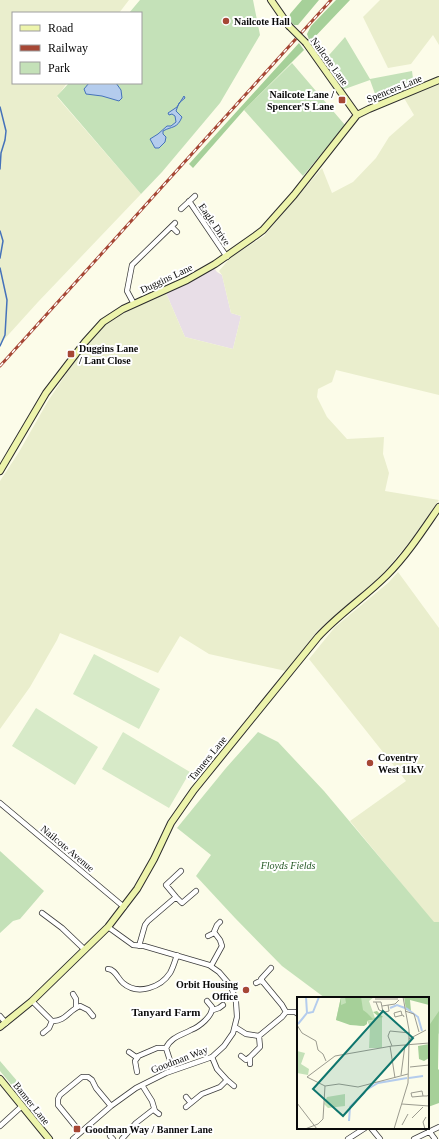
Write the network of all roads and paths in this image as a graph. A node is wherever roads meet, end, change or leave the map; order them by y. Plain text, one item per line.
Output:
1 (271, 0) edge
2 (439, 80) edge
3 (356, 115) junction
4 (195, 196) dead end
5 (189, 201) junction
6 (181, 209) dead end
7 (177, 232) dead end
8 (227, 257) junction
9 (134, 304) junction
10 (0, 471) edge
11 (439, 506) edge
12 (0, 803) edge
13 (181, 871) dead end
14 (196, 890) dead end
15 (176, 897) junction
16 (124, 907) junction
17 (42, 913) dead end
18 (220, 922) dead end
19 (108, 927) junction
20 (214, 933) junction
21 (208, 936) dead end
22 (139, 946) junction
23 (85, 950) junction
24 (177, 955) junction
25 (114, 965) dead end
26 (211, 966) junction
27 (271, 968) dead end
28 (108, 969) dead end
29 (113, 971) junction
30 (262, 982) junction
31 (256, 983) dead end
32 (73, 994) dead end
33 (32, 1001) junction
34 (207, 1001) dead end
35 (223, 1005) dead end
36 (76, 1008) junction
37 (213, 1010) junction
38 (286, 1012) junction
39 (297, 1013) edge
40 (0, 1016) edge
41 (93, 1016) dead end
42 (52, 1021) junction
43 (6, 1023) junction
44 (234, 1027) junction
45 (0, 1028) edge
46 (43, 1033) dead end
47 (259, 1036) junction
48 (166, 1048) junction
49 (129, 1052) dead end
50 (138, 1056) junction
51 (241, 1056) dead end
52 (212, 1057) junction
53 (250, 1057) junction
54 (250, 1064) dead end
55 (172, 1070) junction
56 (137, 1072) dead end
57 (0, 1079) edge
58 (227, 1080) junction
59 (142, 1085) junction
60 (234, 1086) dead end
61 (186, 1097) dead end
62 (191, 1103) junction
63 (22, 1106) junction
64 (111, 1106) junction
65 (186, 1107) dead end
66 (154, 1109) junction
67 (159, 1114) dead end
68 (0, 1126) edge
69 (439, 1127) edge
70 (76, 1128) dead end
71 (363, 1129) edge
72 (372, 1129) edge
73 (429, 1131) junction
74 (49, 1139) edge
75 (73, 1139) edge
76 (122, 1139) edge
77 (348, 1139) edge
78 (380, 1139) edge
79 (414, 1139) edge
80 (435, 1139) edge

1 - 3 main road, Nailcote Lane, bridge
2 - 3 main road, Spencers Lane
3 - 8 main road, Duggins Lane
4 - 5 street, Eagle Drive
5 - 6 street, Eagle Drive
5 - 8 street, Eagle Drive
7 - 9 street
8 - 9 main road, Duggins Lane
9 - 10 main road, Duggins Lane
11 - 16 main road, Tanners Lane
12 - 16 street, Nailcote Avenue
13 - 15 street
14 - 15 street
15 - 22 street
16 - 19 main road, Tanners Lane
17 - 23 street
18 - 20 street
19 - 22 street, Goodman Way
19 - 23 main road, Tanners Lane
20 - 21 street
20 - 26 street
22 - 24 street, Goodman Way
23 - 33 main road, Tanners Lane
24 - 26 street, Goodman Way
24 - 29 street
25 - 29 street
26 - 44 street, Goodman Way
27 - 30 street
28 - 29 street
30 - 31 street
30 - 38 street
32 - 36 street
33 - 42 street
33 - 43 main road, Tanners Lane
34 - 37 street
35 - 37 street
36 - 41 street
36 - 42 street
37 - 48 street
38 - 39 street
38 - 47 street
40 - 43 street
42 - 46 street
43 - 45 main road, Tanners Lane
44 - 47 street
44 - 52 street, Goodman Way
47 - 53 street
48 - 50 street
48 - 55 street
49 - 50 street
50 - 56 street
51 - 53 street
52 - 55 street, Goodman Way
52 - 58 street
53 - 54 street
55 - 59 street, Goodman Way
57 - 63 main road, Banner Lane
58 - 60 street
58 - 62 street
59 - 64 street, Goodman Way
59 - 66 street
61 - 62 street
62 - 65 street
63 - 68 street
63 - 74 main road, Banner Lane
64 - 70 street
64 - 75 street, Goodman Way
66 - 67 street
66 - 76 street
69 - 73 street
71 - 77 street
72 - 78 street
73 - 79 street
73 - 80 street

